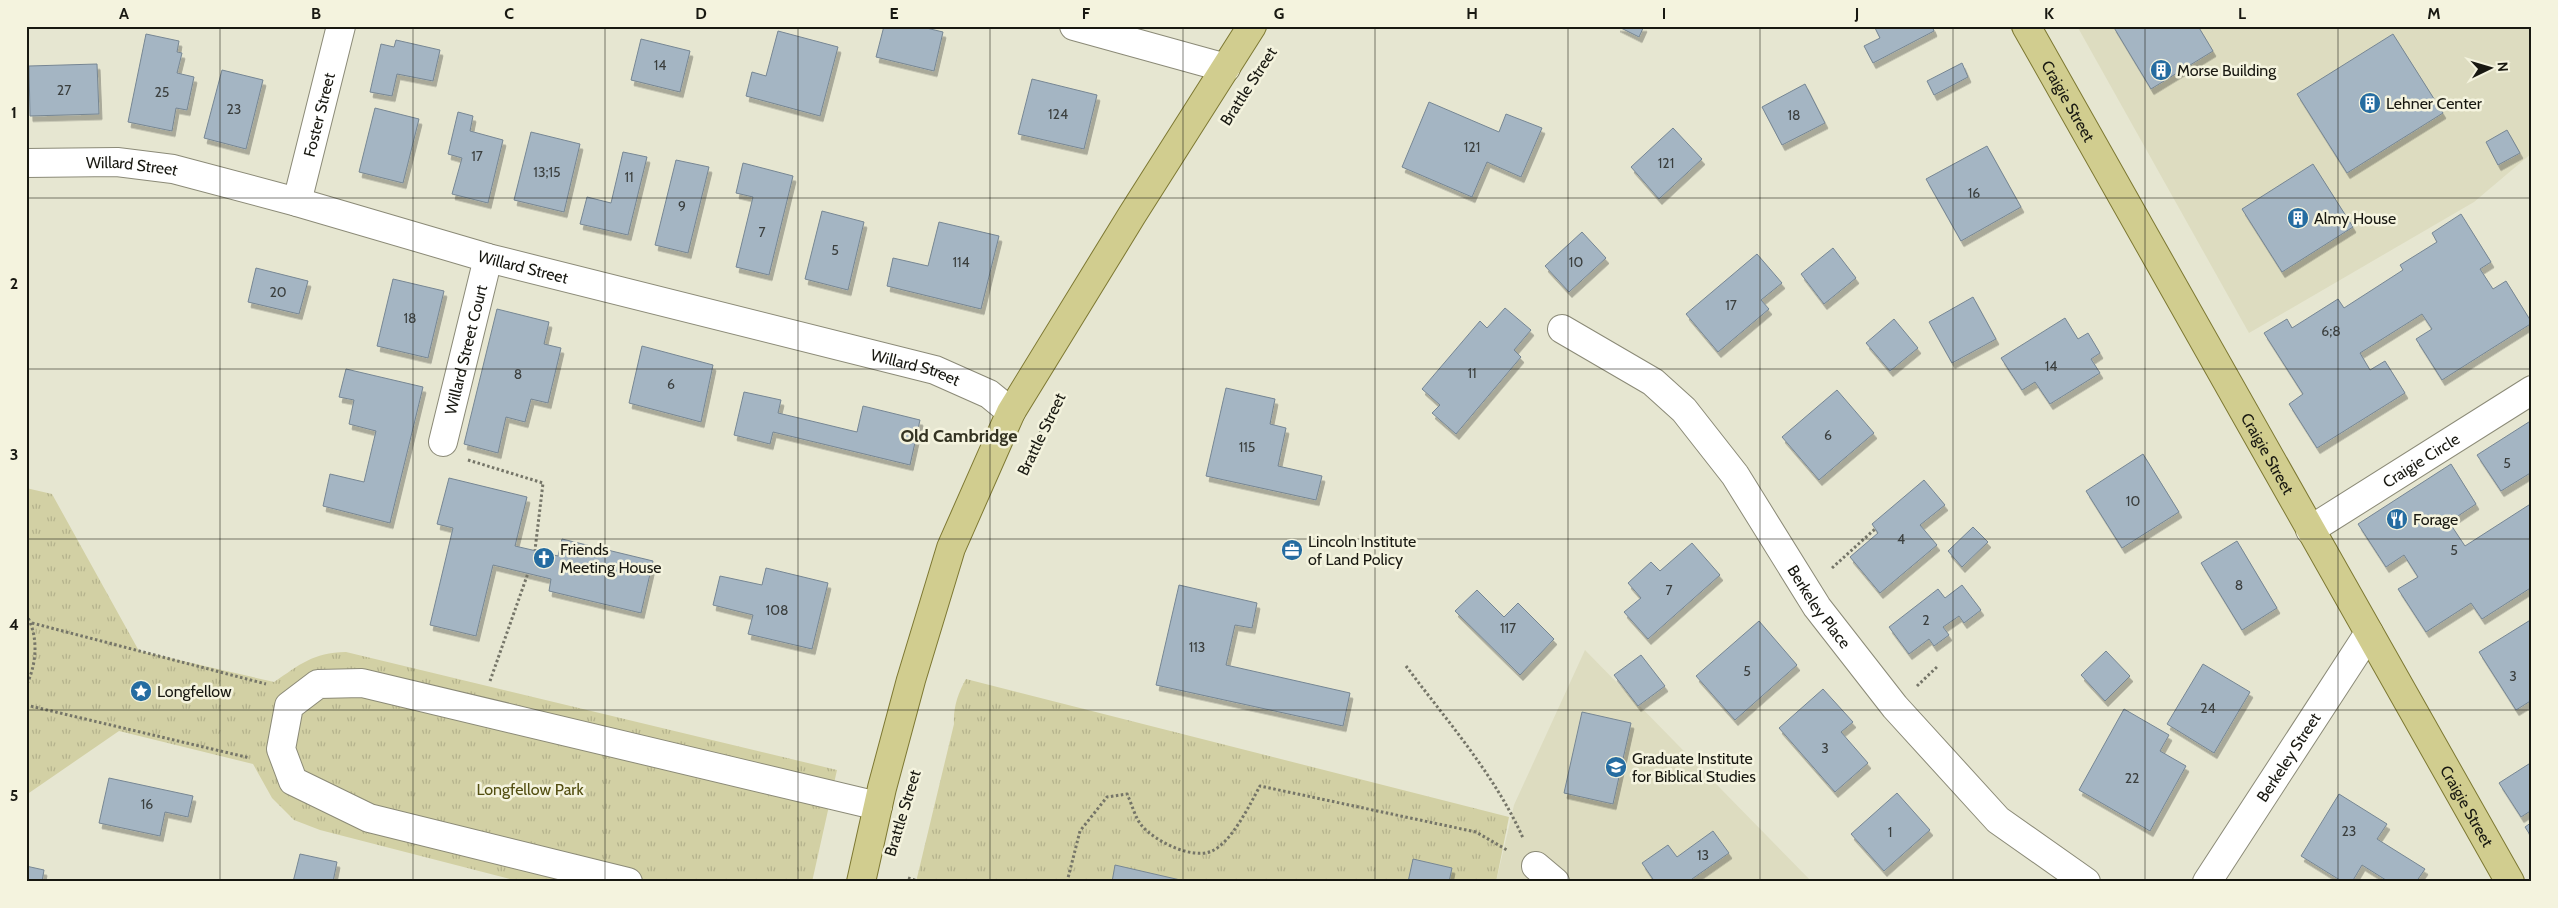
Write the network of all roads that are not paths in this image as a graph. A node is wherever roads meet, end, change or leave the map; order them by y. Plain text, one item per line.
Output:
1 (341, 26) edge
2 (1074, 26) edge
3 (1252, 26) edge
4 (2026, 26) edge
5 (1226, 68) junction
6 (26, 163) edge
7 (297, 202) junction
8 (488, 258) junction
9 (1562, 329) dead end
10 (2532, 390) edge
11 (1011, 412) junction
12 (443, 442) road end
13 (2310, 530) junction
14 (2368, 633) junction
15 (878, 806) junction
16 (628, 882) edge
17 (861, 882) edge
18 (2086, 882) edge
19 (2207, 882) edge
20 (2510, 882) edge

1 - 7 street, Foster Street
2 - 5 street
3 - 5 main road, Brattle Street
4 - 13 main road, Craigie Street
5 - 11 main road, Brattle Street
6 - 7 street, Willard Street
7 - 8 street, Willard Street
8 - 11 street, Willard Street
8 - 12 street, Willard Street Court
9 - 18 street, Berkeley Place
10 - 13 street, Craigie Circle
11 - 15 main road, Brattle Street
13 - 14 main road, Craigie Street
14 - 19 street, Berkeley Street
14 - 20 main road, Craigie Street
15 - 16 street
15 - 17 main road, Brattle Street

